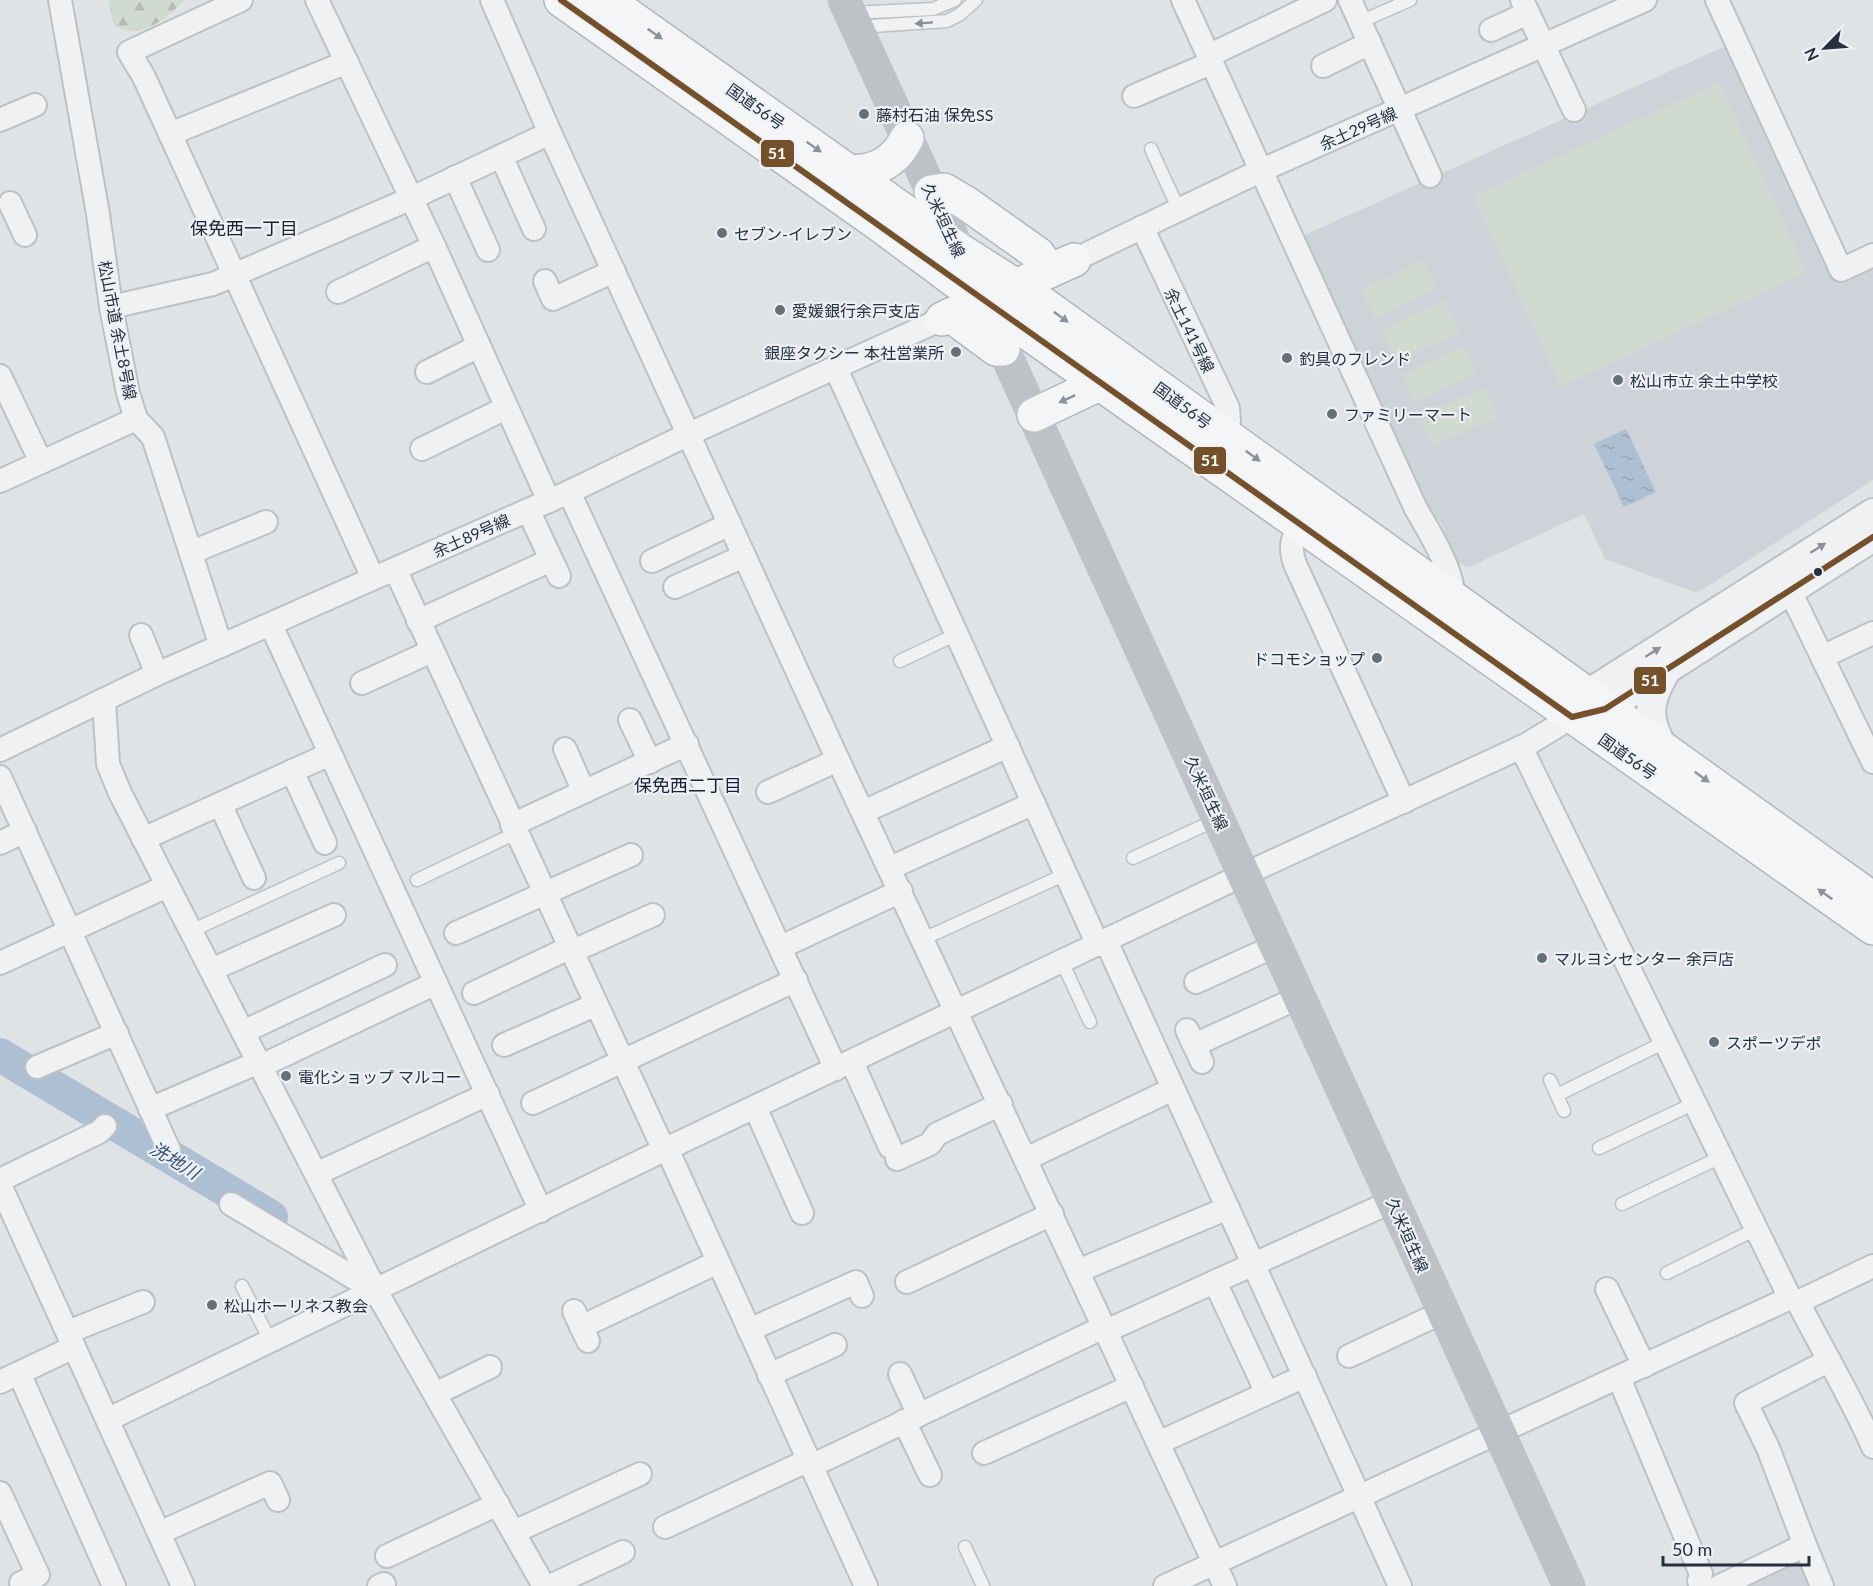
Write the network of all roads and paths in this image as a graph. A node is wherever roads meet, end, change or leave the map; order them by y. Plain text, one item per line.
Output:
1 (60, 0) edge
2 (241, 0) edge
3 (317, 0) edge
4 (492, 0) edge
5 (561, 0) edge
6 (607, 0) edge
7 (955, 0) edge
8 (976, 0) edge
9 (1183, 0) edge
10 (1325, 0) edge
11 (1350, 0) edge
12 (1410, 0) edge
13 (1644, 0) edge
14 (1717, 0) edge
15 (1525, 6) edge
16 (851, 13) edge
17 (1360, 22) junction
18 (1491, 30) dead end
19 (1370, 43) junction
20 (1544, 45) junction
21 (1210, 60) junction
22 (347, 62) junction
23 (1323, 66) dead end
24 (1134, 96) dead end
25 (35, 105) dead end
26 (1400, 109) junction
27 (1574, 110) dead end
28 (0, 120) edge
29 (550, 133) junction
30 (170, 134) junction
31 (907, 138) junction
32 (1151, 149) dead end
33 (501, 156) junction
34 (1262, 170) junction
35 (847, 171) junction
36 (1430, 176) dead end
37 (455, 177) junction
38 (931, 192) junction
39 (412, 198) junction
40 (1179, 210) junction
41 (1142, 227) junction
42 (534, 229) dead end
43 (434, 246) junction
44 (958, 249) junction
45 (488, 250) dead end
46 (1873, 255) edge
47 (1062, 265) junction
48 (614, 271) junction
49 (235, 275) junction
50 (545, 281) dead end
51 (1015, 285) junction
52 (338, 292) dead end
53 (981, 300) junction
54 (111, 307) junction
55 (946, 317) junction
56 (479, 346) junction
57 (1003, 349) junction
58 (836, 369) junction
59 (427, 372) dead end
60 (0, 376) edge
61 (1101, 383) junction
62 (506, 408) junction
63 (1034, 415) junction
64 (135, 419) junction
65 (1221, 433) junction
66 (689, 434) junction
67 (422, 449) dead end
68 (41, 462) junction
69 (0, 481) edge
70 (559, 497) junction
71 (528, 510) junction
72 (266, 522) dead end
73 (1871, 523) edge
74 (730, 524) junction
75 (1301, 524) junction
76 (192, 552) junction
77 (744, 556) junction
78 (652, 561) dead end
79 (395, 568) junction
80 (373, 579) junction
81 (675, 587) dead end
82 (1790, 591) junction
83 (1448, 612) junction
84 (418, 621) junction
85 (271, 625) junction
86 (1873, 633) edge
87 (957, 634) junction
88 (141, 635) dead end
89 (221, 646) junction
90 (432, 651) junction
91 (1822, 657) junction
92 (900, 661) dead end
93 (1667, 669) junction
94 (157, 674) junction
95 (362, 683) dead end
96 (104, 700) junction
97 (1587, 707) junction
98 (630, 720) dead end
99 (687, 744) junction
100 (1008, 746) junction
101 (1521, 747) junction
102 (565, 749) dead end
103 (0, 750) edge
104 (1664, 750) junction
105 (330, 754) junction
106 (838, 760) junction
107 (650, 762) junction
108 (1873, 762) edge
109 (292, 771) junction
110 (0, 777) edge
111 (584, 792) junction
112 (768, 792) dead end
113 (1404, 802) junction
114 (1034, 803) junction
115 (220, 804) junction
116 (863, 812) junction
117 (1219, 819) junction
118 (514, 829) junction
119 (25, 831) junction
120 (326, 831) dead end
121 (143, 839) junction
122 (0, 843) edge
123 (631, 855) dead end
124 (1133, 858) dead end
125 (255, 863) dead end
126 (339, 863) dead end
127 (890, 868) junction
128 (1066, 874) junction
129 (1245, 874) junction
130 (417, 880) dead end
131 (167, 886) junction
132 (900, 891) junction
133 (544, 893) junction
134 (1873, 899) edge
135 (334, 915) dead end
136 (653, 915) dead end
137 (1873, 928) edge
138 (71, 930) junction
139 (191, 931) junction
140 (456, 933) dead end
141 (923, 939) junction
142 (1102, 943) junction
143 (1277, 945) junction
144 (781, 947) junction
145 (570, 950) junction
146 (1062, 962) junction
147 (0, 963) edge
148 (386, 966) dead end
149 (212, 970) junction
150 (796, 980) junction
151 (1196, 982) dead end
152 (436, 983) junction
153 (474, 993) dead end
154 (1300, 997) junction
155 (595, 1005) junction
156 (958, 1012) junction
157 (1090, 1022) dead end
158 (243, 1032) junction
159 (117, 1033) junction
160 (1665, 1042) junction
161 (504, 1045) dead end
162 (1194, 1046) dead end
163 (621, 1061) junction
164 (260, 1064) junction
165 (844, 1066) junction
166 (37, 1067) dead end
167 (1550, 1080) dead end
168 (1173, 1089) junction
169 (488, 1094) junction
170 (1557, 1095) junction
171 (533, 1103) dead end
172 (1695, 1103) junction
173 (1001, 1104) junction
174 (755, 1107) junction
175 (150, 1108) junction
176 (1564, 1111) dead end
177 (105, 1126) dead end
178 (1599, 1148) dead end
179 (665, 1149) junction
180 (169, 1150) dead end
181 (1721, 1157) junction
182 (1026, 1159) junction
183 (316, 1174) junction
184 (0, 1182) edge
185 (1393, 1201) junction
186 (231, 1204) dead end
187 (1622, 1204) dead end
188 (1228, 1208) junction
189 (541, 1211) junction
190 (802, 1214) dead end
191 (1052, 1214) junction
192 (1756, 1229) junction
193 (718, 1262) junction
194 (1254, 1264) junction
195 (1873, 1266) edge
196 (1078, 1271) junction
197 (1667, 1273) dead end
198 (907, 1282) dead end
199 (1215, 1282) junction
200 (242, 1286) dead end
201 (1607, 1289) dead end
202 (376, 1291) junction
203 (862, 1296) dead end
204 (1794, 1300) junction
205 (143, 1302) dead end
206 (1443, 1312) junction
207 (581, 1326) dead end
208 (1105, 1329) junction
209 (749, 1330) junction
210 (71, 1340) junction
211 (271, 1342) junction
212 (835, 1345) dead end
213 (1349, 1356) dead end
214 (1828, 1361) junction
215 (1644, 1366) junction
216 (490, 1367) dead end
217 (900, 1374) dead end
218 (769, 1375) junction
219 (1305, 1376) junction
220 (10, 1377) edge
221 (1619, 1378) junction
222 (1132, 1386) junction
223 (1267, 1393) junction
224 (435, 1394) junction
225 (911, 1418) junction
226 (109, 1419) junction
227 (1499, 1434) junction
228 (1158, 1443) junction
229 (1873, 1447) edge
230 (984, 1453) dead end
231 (810, 1463) junction
232 (640, 1474) dead end
233 (930, 1475) dead end
234 (0, 1493) edge
235 (1360, 1497) junction
236 (278, 1500) dead end
237 (498, 1504) junction
238 (665, 1527) dead end
239 (514, 1532) junction
240 (159, 1533) junction
241 (1805, 1545) junction
242 (965, 1547) dead end
243 (623, 1552) dead end
244 (387, 1556) dead end
245 (1215, 1563) junction
246 (21, 1583) dead end
247 (1701, 1585) edge
248 (114, 1586) edge
249 (183, 1586) edge
250 (544, 1586) edge
251 (550, 1586) edge
252 (866, 1586) edge
253 (983, 1586) edge
254 (1165, 1586) edge
255 (1225, 1586) edge
256 (1400, 1586) edge
257 (1569, 1586) edge
258 (1822, 1586) edge

1 - 54 street, 松山市道 余土8号線
2 - 30 street
3 - 22 street
4 - 29 street
5 - 53 highway, 国道56号
6 -> 35 highway, 国道56号
7 - 16 lane
8 -> 16 lane
9 - 21 street
10 - 21 street
11 - 17 street
12 - 17 lane
13 - 20 street, 余土29号線
14 - 46 street
15 - 18 street
15 - 20 street
16 - 31 main road, 久米垣生線
17 - 19 street
19 - 23 street
19 - 26 street
20 - 26 street, 余土29号線
20 - 27 street
21 - 24 street
21 - 34 street
22 - 30 street
22 - 39 street
25 - 28 street
26 - 34 street, 余土29号線
26 - 36 street
29 - 33 street
29 - 48 street
30 - 49 street
31 - 35 highway
31 - 38 main road, 久米垣生線
32 - 40 lane
33 - 37 street
33 - 42 street
34 - 40 street, 余土29号線
34 - 83 street
35 - 44 highway, 国道56号
37 - 39 street
37 - 45 street
38 - 44 main road, 久米垣生線
38 - 47 highway
39 - 43 street
39 - 49 street
40 - 41 street, 余土29号線
41 - 47 street, 余土29号線
41 - 65 street, 余土141号線
43 - 52 street
43 - 56 street
44 - 51 highway, 国道56号
44 - 53 main road, 久米垣生線
47 - 51 highway
48 - 50 street
48 - 66 street
49 - 54 street
49 - 80 street
51 - 53 highway
51 -> 65 highway, 国道56号
53 - 55 highway
53 - 57 main road, 久米垣生線
53 - 61 highway, 国道56号
54 - 64 street, 松山市道 余土8号線
55 - 57 highway
55 - 58 street, 余土89号線
56 - 59 street
56 - 62 street
57 - 63 main road, 久米垣生線
58 - 66 street, 余土89号線
58 - 87 street
60 - 68 street
61 -> 63 highway
61 - 75 highway, 国道56号
62 - 67 street
62 - 70 street
63 - 117 main road, 久米垣生線
64 - 68 street
64 - 76 street, 松山市道 余土8号線
65 -> 83 highway, 国道56号
66 - 70 street, 余土89号線
66 - 74 street
68 - 69 street
70 - 71 street, 余土89号線
70 - 99 street
71 - 79 street, 余土89号線
71 - 84 street
72 - 76 street
73 - 82 street
97 -> 73 street
74 - 77 street
74 - 78 street
75 - 83 highway, 国道56号
75 - 113 street
76 - 89 street, 松山市道 余土8号線
77 - 81 street
77 - 106 street
79 - 80 street, 余土89号線
79 - 84 street
80 - 85 street, 余土89号線
82 - 91 street
82 - 93 street
83 - 97 highway, 国道56号
84 - 90 street
85 - 89 street, 余土89号線
85 - 105 street
86 - 91 street
87 - 92 lane
87 - 100 street
88 - 94 street
89 - 94 street, 余土89号線
90 - 95 street
90 - 118 street
91 - 108 street
93 - 97 street
93 - 104 street
94 - 96 street, 余土89号線
96 - 103 street, 余土89号線
96 - 121 street
97 - 101 street
97 - 104 highway, 国道56号
137 -> 97 highway, 国道56号
98 - 107 street
99 - 107 street
99 - 144 street
100 - 114 street
100 - 116 street
101 - 113 street
101 - 160 street
102 - 111 street
104 -> 134 highway, 国道56号
105 - 109 street
105 - 152 street
106 - 112 street
106 - 116 street
107 - 111 street
109 - 115 street
109 - 120 street
110 - 119 street
111 - 118 street
113 - 129 street
114 - 127 street
114 - 128 street
115 - 121 street
115 - 125 street
116 - 127 street
117 - 124 lane
117 - 129 main road, 久米垣生線
118 - 130 lane
118 - 133 street
119 - 122 street
119 - 138 street
121 - 131 street
123 - 133 street
126 - 139 lane
127 - 132 street
128 - 141 lane
128 - 142 street
129 - 142 street
129 - 143 main road, 久米垣生線
131 - 138 street
131 - 139 street
132 - 141 street
132 - 144 street
133 - 140 street
133 - 145 street
135 - 149 street
136 - 145 street
138 - 147 street
138 - 159 street
139 - 149 street
141 - 156 street
142 - 146 street
142 - 168 street
143 - 151 street
143 - 154 main road, 久米垣生線
144 - 150 street
145 - 153 street
145 - 155 street
146 - 156 street
146 - 157 lane
148 - 158 street
149 - 158 street
150 - 163 street
150 - 165 street
152 - 164 street
152 - 169 street
154 - 162 street
154 - 185 main road, 久米垣生線
155 - 161 street
155 - 163 street
156 - 165 street
156 - 173 street
158 - 164 street
159 - 166 street
159 - 175 street
160 - 170 lane
160 - 172 street
163 - 171 street
163 - 179 street
164 - 175 street
164 - 183 street
165 - 173 street
165 - 174 street
167 - 170 lane
168 - 182 street
168 - 188 street
169 - 183 street
169 - 189 street
170 - 176 lane
172 - 178 lane
172 - 181 street
173 - 182 street
174 - 179 street
174 - 190 street
175 - 180 street
177 - 184 street
179 - 189 street
179 - 193 street
181 - 187 lane
181 - 192 street
182 - 191 street
183 - 202 street
184 - 210 street
185 - 194 street
185 - 206 main road, 久米垣生線
186 - 202 street
188 - 194 street
188 - 196 street
189 - 202 street
191 - 196 street
191 - 198 street
192 - 197 lane
192 - 204 street
193 - 207 street
193 - 209 street
194 - 199 street
194 - 219 street
195 - 204 street
196 - 208 street
199 - 208 street
199 - 223 street
200 - 211 lane
201 - 215 street
202 - 211 street
202 - 224 street
203 - 209 street
204 - 214 street
204 - 215 street
205 - 210 street
206 - 213 street
206 - 227 main road, 久米垣生線
208 - 222 street
208 - 225 street
209 - 218 street
210 - 220 street
210 - 226 street
211 - 226 street
212 - 218 street
214 - 229 street
214 - 241 street
215 - 221 street
216 - 224 street
217 - 225 street
218 - 231 street
219 - 223 street
219 - 235 street
220 - 248 street
221 - 227 street
221 - 247 street
222 - 228 street
222 - 230 street
223 - 228 street
224 - 237 street
225 - 231 street
225 - 233 street
226 - 240 street
227 - 235 street
227 - 257 main road, 久米垣生線
228 - 245 street
231 - 238 street
231 - 252 street
232 - 239 street
234 - 246 street
235 - 245 street
235 - 256 street
236 - 240 street
237 - 239 street
237 - 244 street
239 - 250 street
240 - 249 street
241 - 247 street
241 - 258 street
242 - 253 lane
243 - 251 street
245 - 254 street
245 - 255 street

